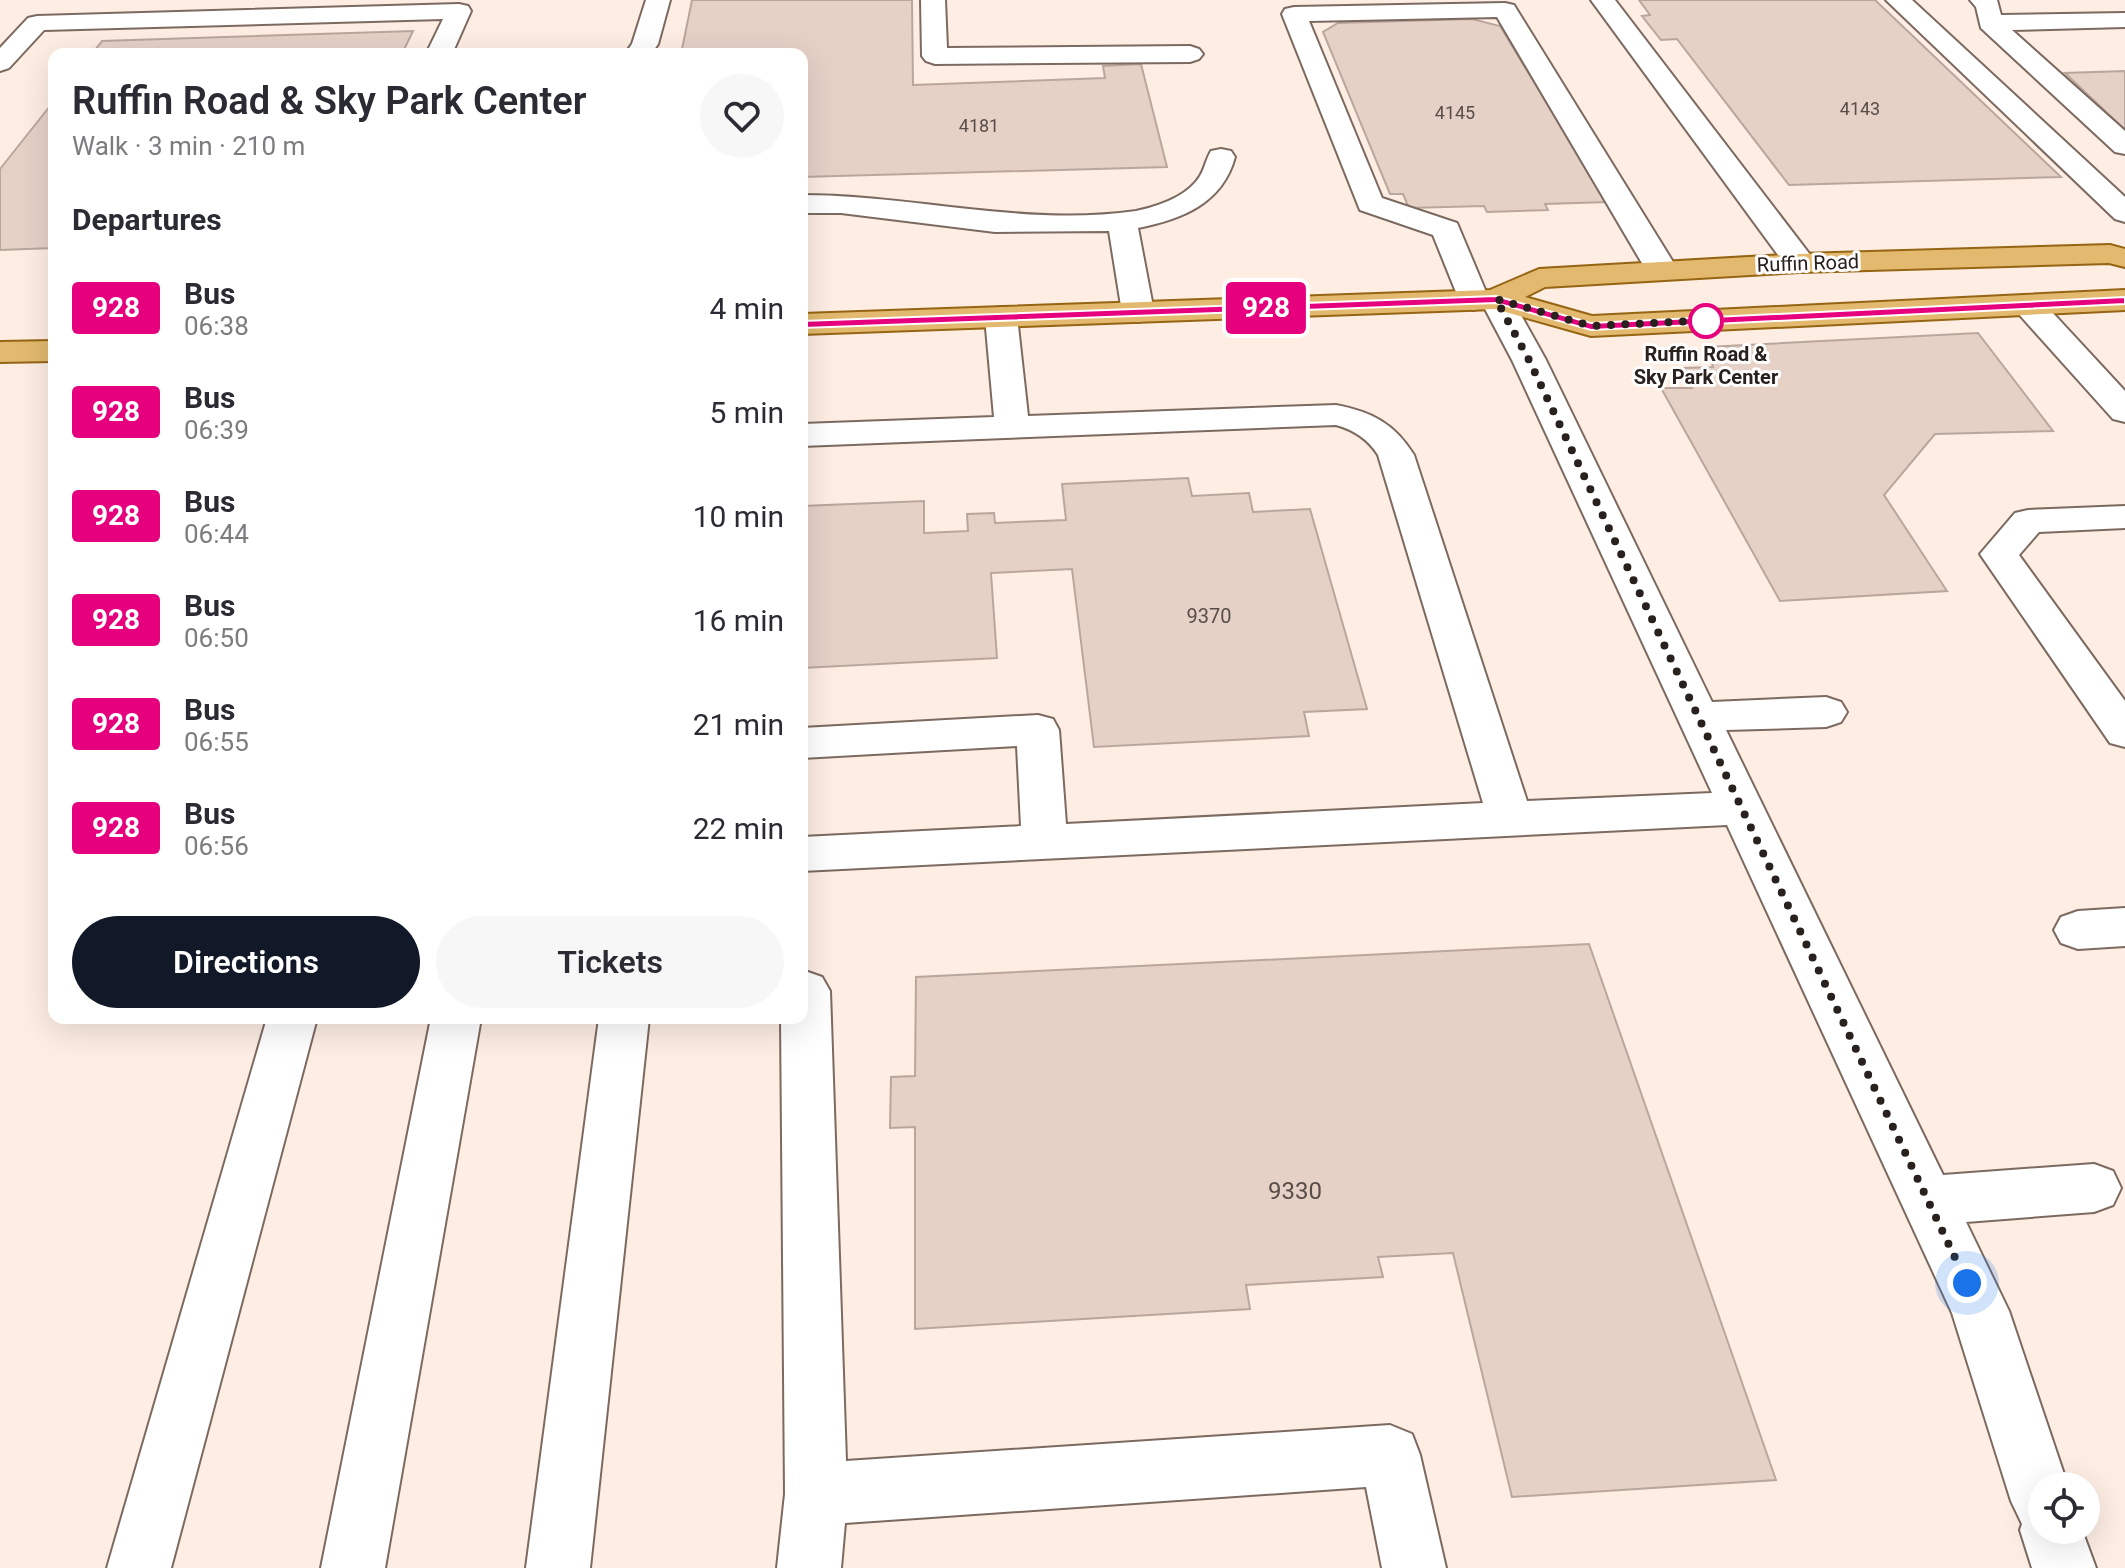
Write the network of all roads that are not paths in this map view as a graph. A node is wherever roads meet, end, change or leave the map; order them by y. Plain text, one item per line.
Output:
1 (91, 0) edge
2 (658, 0) edge
3 (933, 0) edge
4 (1603, 0) edge
5 (1898, 0) edge
6 (447, 6) edge
7 (1986, 11) edge
8 (2125, 20) edge
9 (68, 22) junction
10 (442, 48) edge
11 (642, 48) edge
12 (1190, 54) dead end
13 (0, 63) edge
14 (2125, 146) edge
15 (1221, 157) dead end
16 (808, 204) edge
17 (2125, 213) edge
18 (1122, 222) junction
19 (2125, 258) edge
20 (1800, 263) junction
21 (1662, 270) junction
22 (1485, 300) junction
23 (2125, 300) edge
24 (2028, 305) junction
25 (1138, 312) junction
26 (1001, 317) junction
27 (808, 324) edge
28 (48, 351) edge
29 (0, 352) edge
30 (2125, 412) edge
31 (1012, 427) junction
32 (808, 435) edge
33 (2125, 517) edge
34 (1826, 712) dead end
35 (1696, 717) junction
36 (2125, 732) edge
37 (808, 743) edge
38 (1740, 808) junction
39 (1510, 818) junction
40 (1045, 842) junction
41 (808, 854) edge
42 (2125, 927) edge
43 (2078, 930) dead end
44 (290, 1024) edge
45 (455, 1024) edge
46 (623, 1024) edge
47 (806, 1024) edge
48 (2094, 1188) dead end
49 (1927, 1201) junction
50 (2033, 1472) edge
51 (816, 1494) junction
52 (2056, 1544) edge
53 (139, 1568) edge
54 (353, 1568) edge
55 (558, 1568) edge
56 (809, 1568) edge
57 (1414, 1568) edge
58 (2064, 1568) edge

1 - 9 street
2 - 11 street
3 - 12 street
4 - 20 street
5 - 17 street
6 - 9 street
6 - 10 street
7 - 8 street
7 - 14 street
9 - 13 street
15 - 18 street
16 - 18 street
18 - 25 street
19 - 20 main road, Ruffin Road
20 - 21 main road, Ruffin Road
21 - 22 main road, Ruffin Road
21 - 22 street
22 - 24 main road, Ruffin Road
22 - 25 main road, Ruffin Road
22 - 35 street
23 - 24 main road, Ruffin Road
24 - 30 street
25 - 26 main road, Ruffin Road
26 - 27 main road, Ruffin Road
26 - 31 street
28 - 29 main road
31 - 32 street
31 - 39 street
33 - 36 street
34 - 35 street
35 - 38 street
37 - 40 street
38 - 39 street
38 - 49 street
39 - 40 street
40 - 41 street
42 - 43 street
44 - 53 street
45 - 54 street
46 - 55 street
47 - 51 street
48 - 49 street
49 - 50 street
51 - 56 street
51 - 57 street
52 - 58 street

